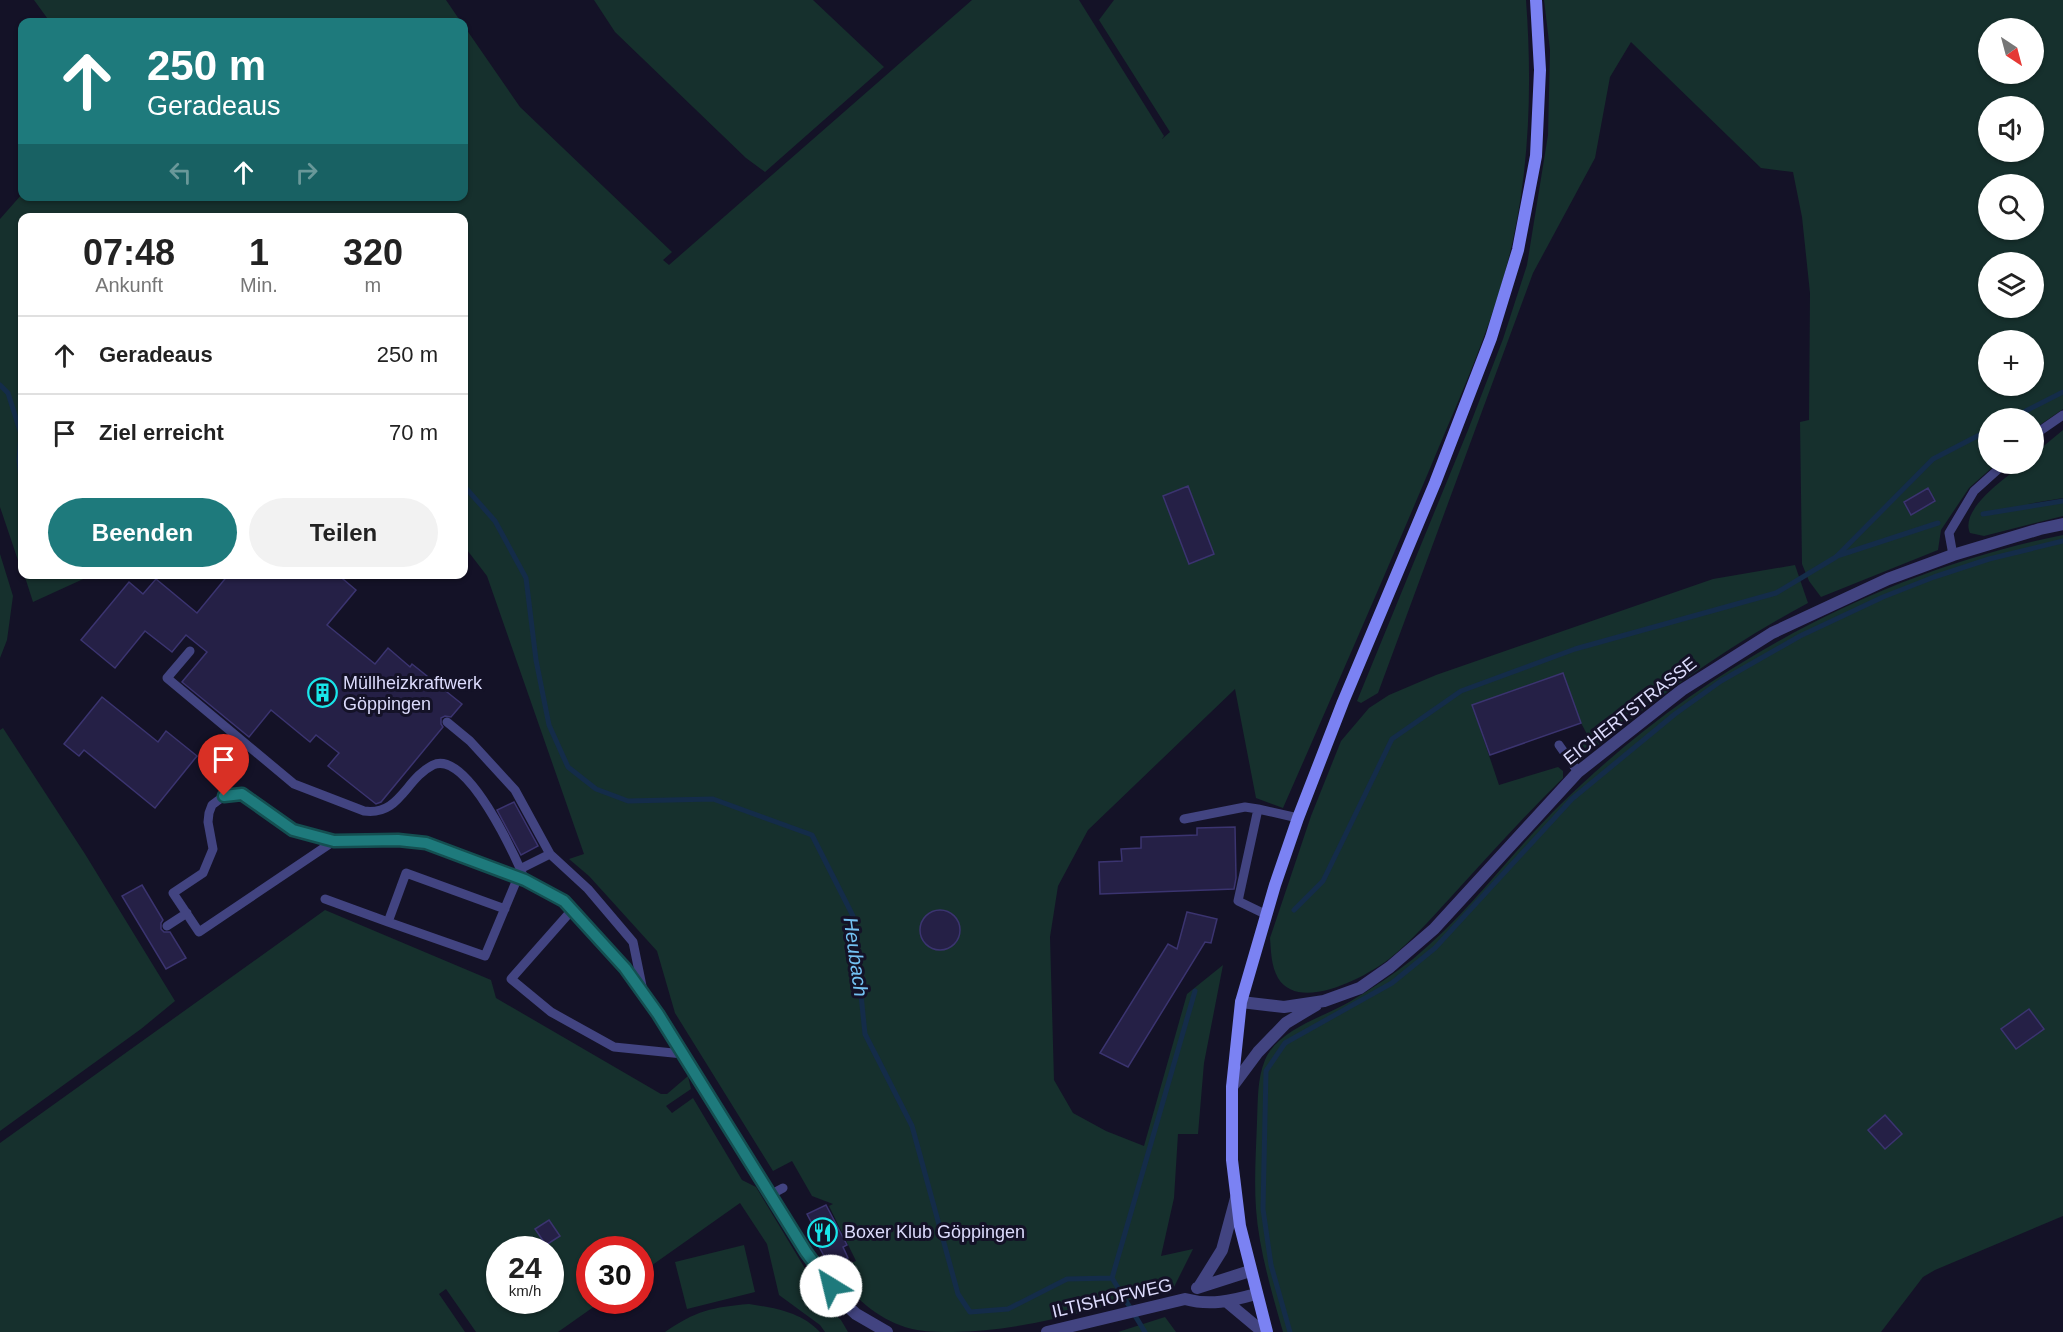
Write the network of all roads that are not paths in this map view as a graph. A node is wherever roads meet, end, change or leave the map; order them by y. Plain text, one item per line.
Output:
1 (1536, 0) edge
2 (2063, 415) edge
3 (2044, 428) edge
4 (1993, 474) edge
5 (2063, 524) edge
6 (1953, 555) junction
7 (190, 651) dead end
8 (447, 722) dead end
9 (1559, 745) dead end
10 (1578, 772) junction
11 (1258, 809) junction
12 (1298, 818) junction
13 (1184, 819) dead end
14 (398, 840) joint
15 (334, 841) junction
16 (550, 854) junction
17 (521, 875) junction
18 (325, 899) dead end
19 (505, 909) junction
20 (572, 910) junction
21 (187, 914) junction
22 (1267, 915) junction
23 (388, 922) junction
24 (167, 926) dead end
25 (643, 993) junction
26 (1324, 1000) junction
27 (1240, 1002) junction
28 (683, 1054) junction
29 (1232, 1087) junction
30 (783, 1188) dead end
31 (771, 1195) junction
32 (1236, 1198) junction
33 (1250, 1271) junction
34 (1198, 1287) junction
35 (1256, 1294) junction
36 (1179, 1301) junction
37 (1227, 1302) junction
38 (887, 1332) edge
39 (1047, 1332) edge
40 (1265, 1332) edge

1 - 12 main road
2 - 3 lane
4 - 6 lane
5 - 6 street, EICHERTSTRASSE
6 - 10 street, EICHERTSTRASSE
7 - 17 lane
8 - 16 lane
9 - 10 lane
10 - 26 street, EICHERTSTRASSE
11 - 12 lane
11 - 13 lane
11 - 22 lane
12 - 22 main road
14 - 15 lane
14 - 17 street
15 - 21 lane
15 - 21 lane
16 - 17 lane
16 - 25 lane
17 - 19 lane
17 - 20 street
18 - 23 lane
19 - 23 lane
19 - 23 lane
20 - 25 street
20 - 28 lane
21 - 24 lane
22 - 27 main road
25 - 28 street
26 - 27 street, EICHERTSTRASSE
26 - 29 street
27 - 29 main road
28 - 31 street
29 - 32 main road
30 - 31 lane
31 - 38 street
32 - 33 main road
32 - 34 street
33 - 34 street, ILTISHOFWEG
33 - 35 main road
34 - 36 street, ILTISHOFWEG
35 - 37 street, ILTISHOFWEG
35 - 40 main road
36 - 37 street, ILTISHOFWEG
36 - 39 street, ILTISHOFWEG
37 - 40 street

